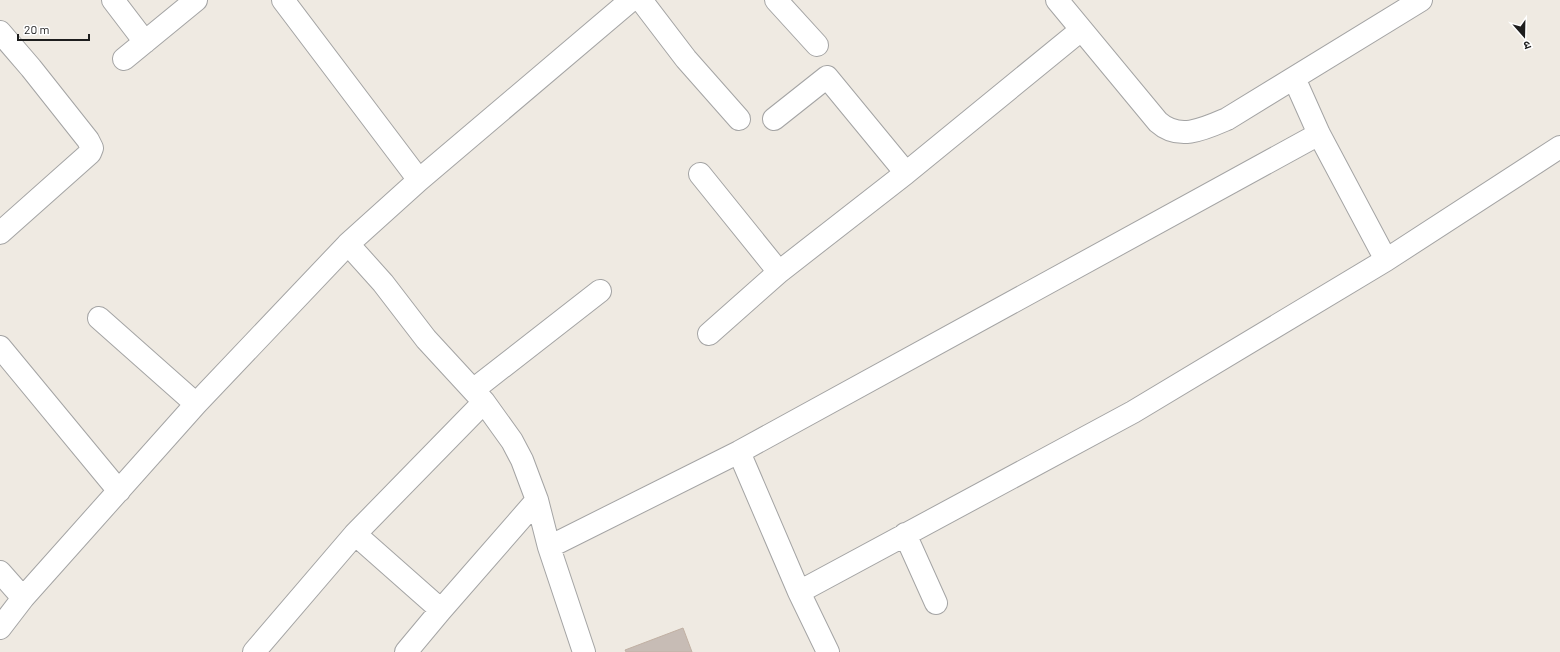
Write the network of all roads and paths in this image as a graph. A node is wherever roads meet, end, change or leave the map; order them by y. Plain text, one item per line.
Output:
1 (112, 0) edge
2 (196, 0) edge
3 (283, 0) edge
4 (631, 0) edge
5 (641, 0) edge
6 (776, 0) edge
7 (1057, 0) edge
8 (1421, 0) edge
9 (1394, 7) edge
10 (1081, 30) junction
11 (0, 32) edge
12 (145, 42) junction
13 (816, 45) dead end
14 (124, 59) dead end
15 (1294, 78) junction
16 (739, 118) dead end
17 (774, 119) dead end
18 (1319, 134) junction
19 (1560, 147) edge
20 (906, 173) junction
21 (700, 174) dead end
22 (419, 180) junction
23 (0, 233) edge
24 (348, 244) junction
25 (1386, 260) junction
26 (779, 272) junction
27 (600, 292) dead end
28 (99, 318) dead end
29 (709, 334) dead end
30 (0, 347) edge
31 (478, 396) junction
32 (196, 404) junction
33 (739, 452) junction
34 (119, 491) junction
35 (537, 500) junction
36 (355, 534) junction
37 (905, 534) junction
38 (549, 548) junction
39 (0, 572) edge
40 (799, 592) junction
41 (23, 598) junction
42 (936, 603) dead end
43 (441, 610) junction
44 (0, 628) edge
45 (254, 652) edge
46 (406, 652) edge
47 (584, 652) edge
48 (828, 652) edge

1 - 12 street
2 - 12 street
3 - 22 street
4 - 22 street
5 - 16 street
6 - 13 street
7 - 10 street
8 - 9 street
9 - 15 street
10 - 15 street
10 - 20 street
11 - 23 street
12 - 14 street
15 - 18 street
17 - 20 street
18 - 25 street
18 - 33 street
19 - 25 street
20 - 26 street
21 - 26 street
22 - 24 street
24 - 31 street
24 - 32 street
25 - 37 street
26 - 29 street
27 - 31 street
28 - 32 street
30 - 34 street
31 - 35 street
31 - 36 street
32 - 34 street
33 - 38 street
33 - 40 street
34 - 41 street
35 - 38 street
35 - 43 street
36 - 43 street
36 - 45 street
37 - 40 street
37 - 42 street
38 - 47 street
39 - 41 street
40 - 48 street
41 - 44 street
43 - 46 street

